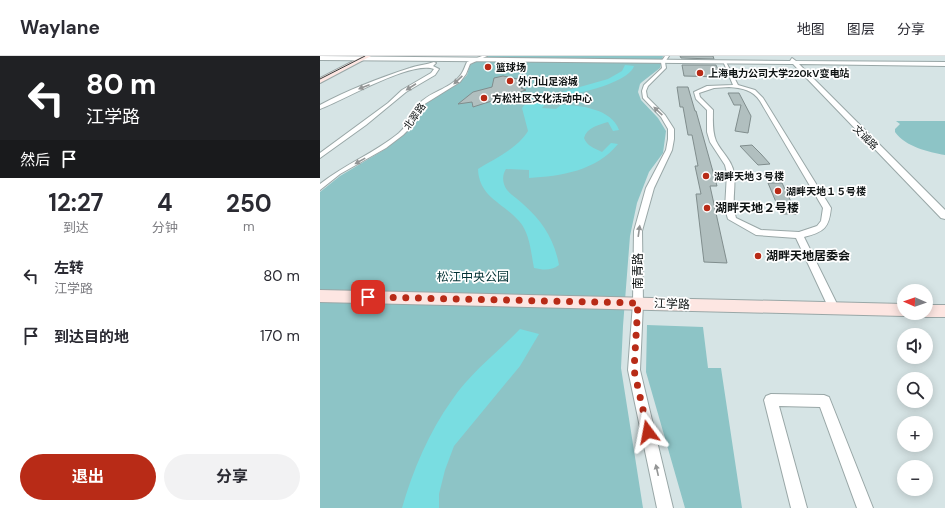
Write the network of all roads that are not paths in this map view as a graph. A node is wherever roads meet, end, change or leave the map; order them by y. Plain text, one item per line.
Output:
1 (485, 56) edge
2 (788, 56) edge
3 (360, 57) edge
4 (320, 58) edge
5 (439, 59) junction
6 (665, 59) edge
7 (476, 60) junction
8 (724, 62) junction
9 (794, 63) junction
10 (945, 64) edge
11 (430, 66) junction
12 (320, 74) edge
13 (320, 81) edge
14 (737, 87) junction
15 (320, 107) edge
16 (320, 156) edge
17 (320, 188) edge
18 (945, 216) edge
19 (799, 235) junction
20 (320, 296) edge
21 (638, 303) junction
22 (834, 308) junction
23 (897, 310) edge
24 (933, 310) edge
25 (945, 311) edge
26 (665, 508) edge
27 (799, 508) edge
28 (865, 508) edge

1 - 7 street, 北翠路
2 - 9 street, 文诚路
3 - 4 street
3 - 5 street
3 - 12 main road
3 - 13 main road
5 - 7 street
5 - 11 street
6 - 7 street
6 - 8 street
21 -> 6 street, 南青路
7 -> 17 street, 北翠路
8 - 9 street
8 - 14 street
9 - 10 street
9 - 18 street, 文诚路
11 -> 15 street
11 -> 16 street
14 - 19 street
14 - 19 street
19 - 22 street
20 - 21 main road, 江学路
21 - 22 main road, 江学路
26 -> 21 street, 南青路
22 - 23 main road, 江学路
24 - 25 main road
27 - 28 street

